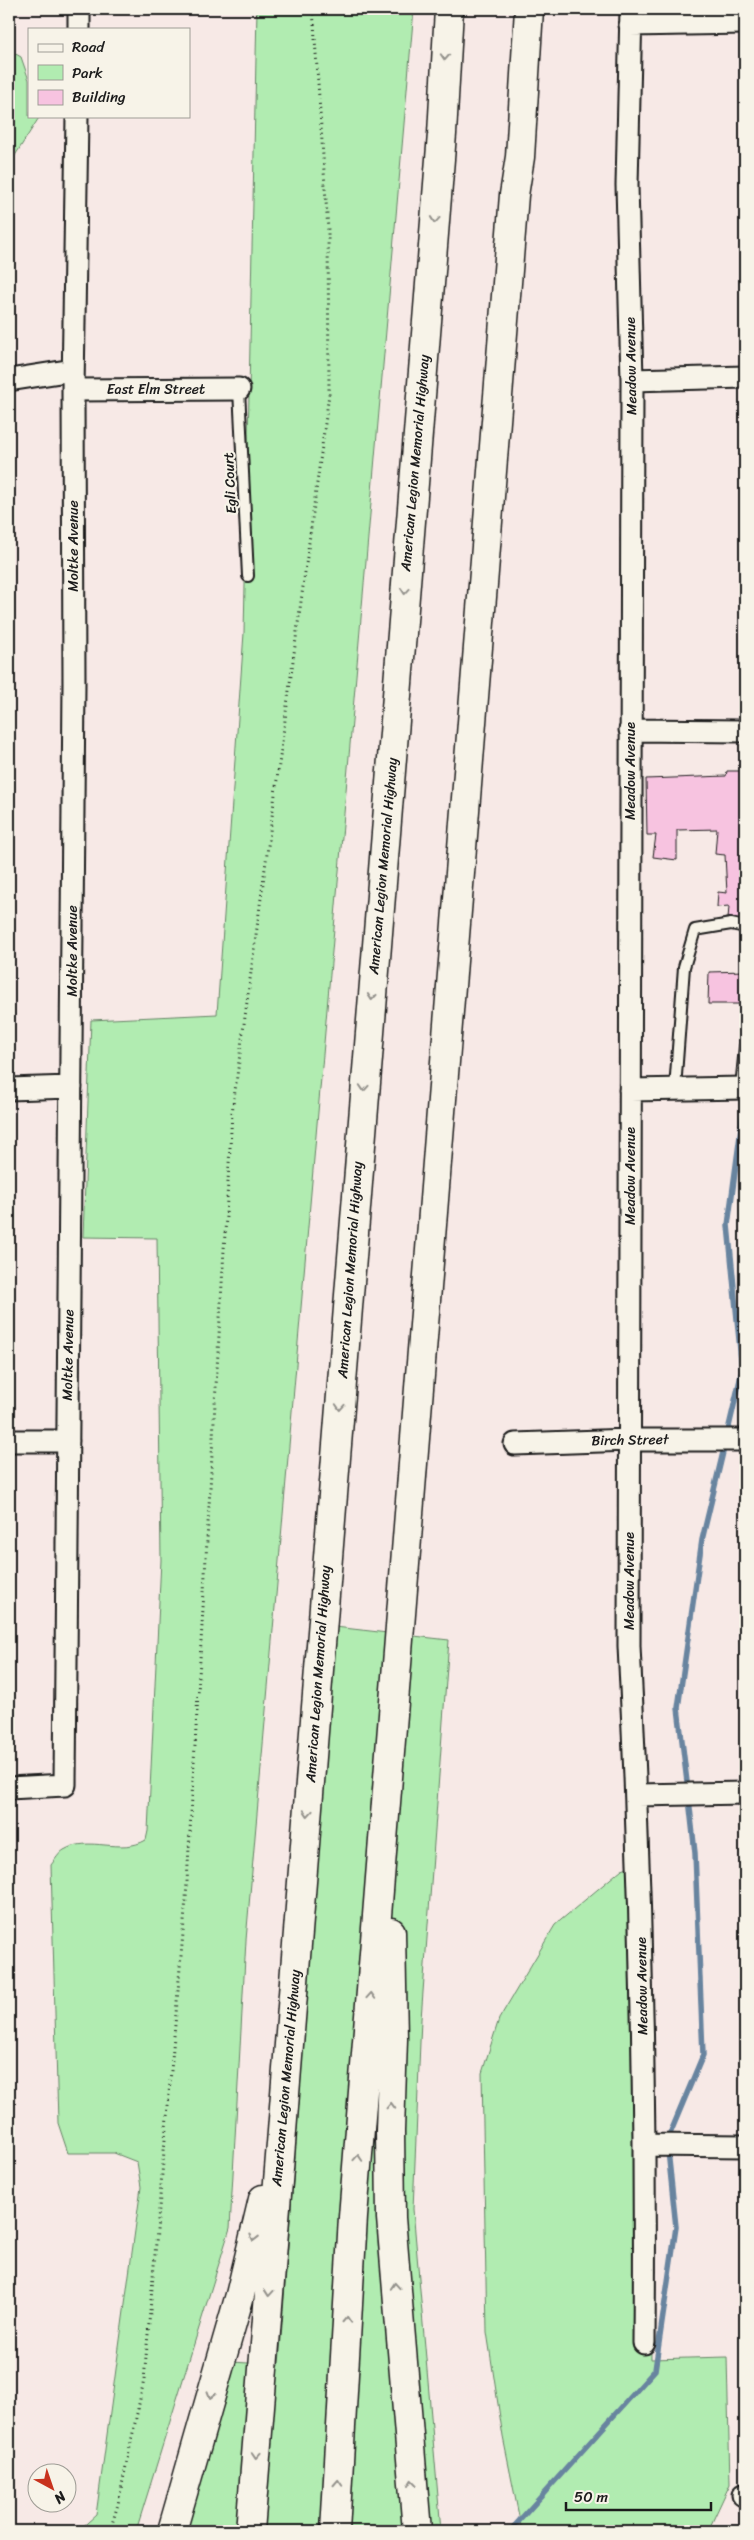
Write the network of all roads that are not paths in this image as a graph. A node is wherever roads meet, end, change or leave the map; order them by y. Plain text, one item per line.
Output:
1 (79, 9) edge
2 (449, 9) edge
3 (529, 9) edge
4 (630, 17) edge
5 (745, 23) edge
6 (79, 28) edge
7 (77, 118) edge
8 (745, 377) edge
9 (9, 380) edge
10 (73, 380) junction
11 (632, 380) junction
12 (239, 388) joint
13 (248, 576) dead end
14 (630, 730) junction
15 (745, 731) edge
16 (745, 927) edge
17 (745, 1048) edge
18 (72, 1087) junction
19 (743, 1088) edge
20 (9, 1089) edge
21 (675, 1089) junction
22 (630, 1090) junction
23 (629, 1440) junction
24 (745, 1440) edge
25 (9, 1441) edge
26 (68, 1441) junction
27 (515, 1444) dead end
28 (9, 1788) edge
29 (745, 1794) edge
30 (637, 1795) junction
31 (387, 1799) junction
32 (283, 2123) junction
33 (646, 2146) junction
34 (745, 2146) edge
35 (644, 2343) dead end
36 (172, 2531) edge
37 (250, 2531) edge
38 (335, 2531) edge
39 (417, 2531) edge

1 - 6 street
2 -> 32 highway, American Legion Memorial Highway
3 - 31 highway
4 - 5 street
4 - 11 street, Meadow Avenue
7 - 10 street, Moltke Avenue
8 - 11 street
9 - 10 street, East Elm Street
10 - 12 street, East Elm Street
10 - 18 street, Moltke Avenue
11 - 14 street, Meadow Avenue
12 - 13 lane, Egli Court
14 - 15 street
14 - 22 street, Meadow Avenue
16 - 21 lane
17 - 19 lane
18 - 20 street
18 - 26 street, Moltke Avenue
19 - 21 street
21 - 22 street
22 - 23 street, Meadow Avenue
23 - 24 street, Birch Street
23 - 27 street, Birch Street
23 - 30 street, Meadow Avenue
25 - 26 street
26 - 28 street, Moltke Avenue
29 - 30 street
30 - 33 street, Meadow Avenue
38 -> 31 highway
39 -> 31 highway
32 -> 36 highway
32 -> 37 highway, American Legion Memorial Highway
33 - 34 street
33 - 35 street, Meadow Avenue

